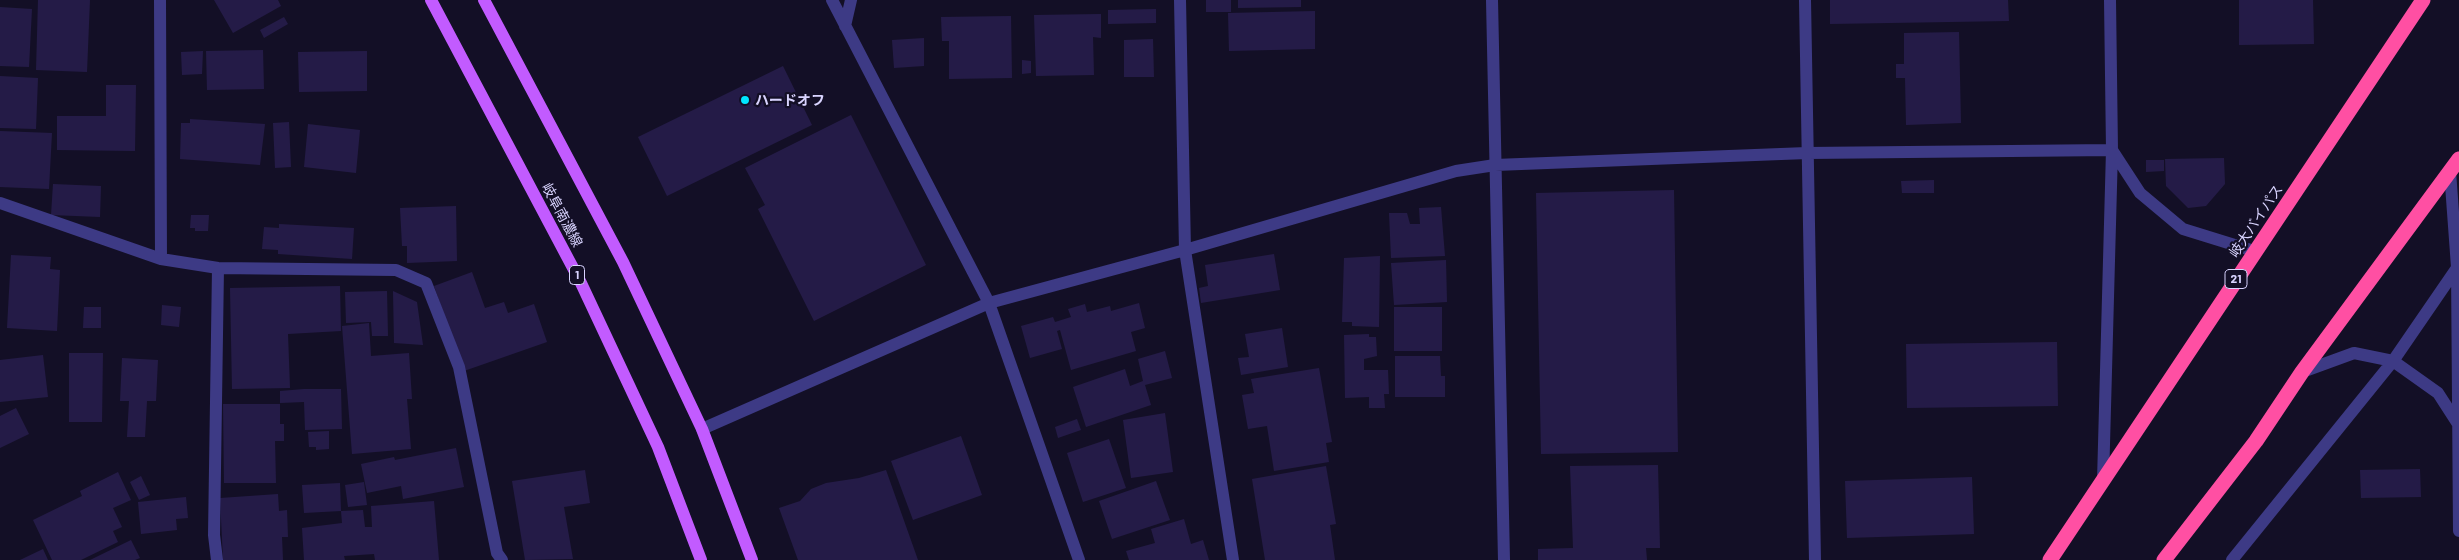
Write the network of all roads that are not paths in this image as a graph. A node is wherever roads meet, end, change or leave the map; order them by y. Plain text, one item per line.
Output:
1 (160, 0) edge
2 (431, 0) edge
3 (484, 0) edge
4 (832, 0) edge
5 (851, 0) edge
6 (1180, 0) edge
7 (1492, 0) edge
8 (1805, 0) edge
9 (2110, 0) edge
10 (2423, 0) edge
11 (845, 26) junction
12 (2112, 150) junction
13 (1807, 153) junction
14 (2459, 159) edge
15 (1495, 165) junction
16 (2450, 171) junction
17 (0, 203) edge
18 (1185, 250) junction
19 (2254, 251) junction
20 (161, 259) junction
21 (2458, 266) edge
22 (218, 268) junction
23 (989, 303) junction
24 (2393, 361) junction
25 (2302, 372) junction
26 (2458, 424) edge
27 (702, 429) junction
28 (2103, 481) junction
29 (2459, 531) edge
30 (217, 560) edge
31 (502, 560) edge
32 (701, 560) edge
33 (752, 560) edge
34 (1079, 560) edge
35 (1233, 560) edge
36 (1504, 560) edge
37 (1815, 560) edge
38 (2050, 560) edge
39 (2164, 560) edge
40 (2232, 560) edge

1 - 20 street
2 - 32 main road, 岐阜南濃線 / 1
3 - 27 main road
4 - 11 street
5 - 11 street
6 - 18 street
7 - 15 street
8 - 13 street
9 - 12 street
10 - 19 highway, 岐大バイパス / 21
11 - 23 street
12 - 13 street
12 - 19 street
12 - 28 street
13 - 15 street
13 - 37 street
14 - 16 highway
15 - 18 street
15 - 36 street
16 - 21 street
16 - 25 highway
17 - 20 street
18 - 23 street
18 - 35 street
19 - 28 highway, 岐大バイパス / 21
20 - 22 street
21 - 24 street
21 - 26 street
22 - 30 street
22 - 31 street
23 - 27 street
23 - 34 street
24 - 25 street
24 - 26 street
24 - 40 street
25 - 39 highway
26 - 29 street
27 - 33 main road
28 - 38 highway, 岐大バイパス / 21

